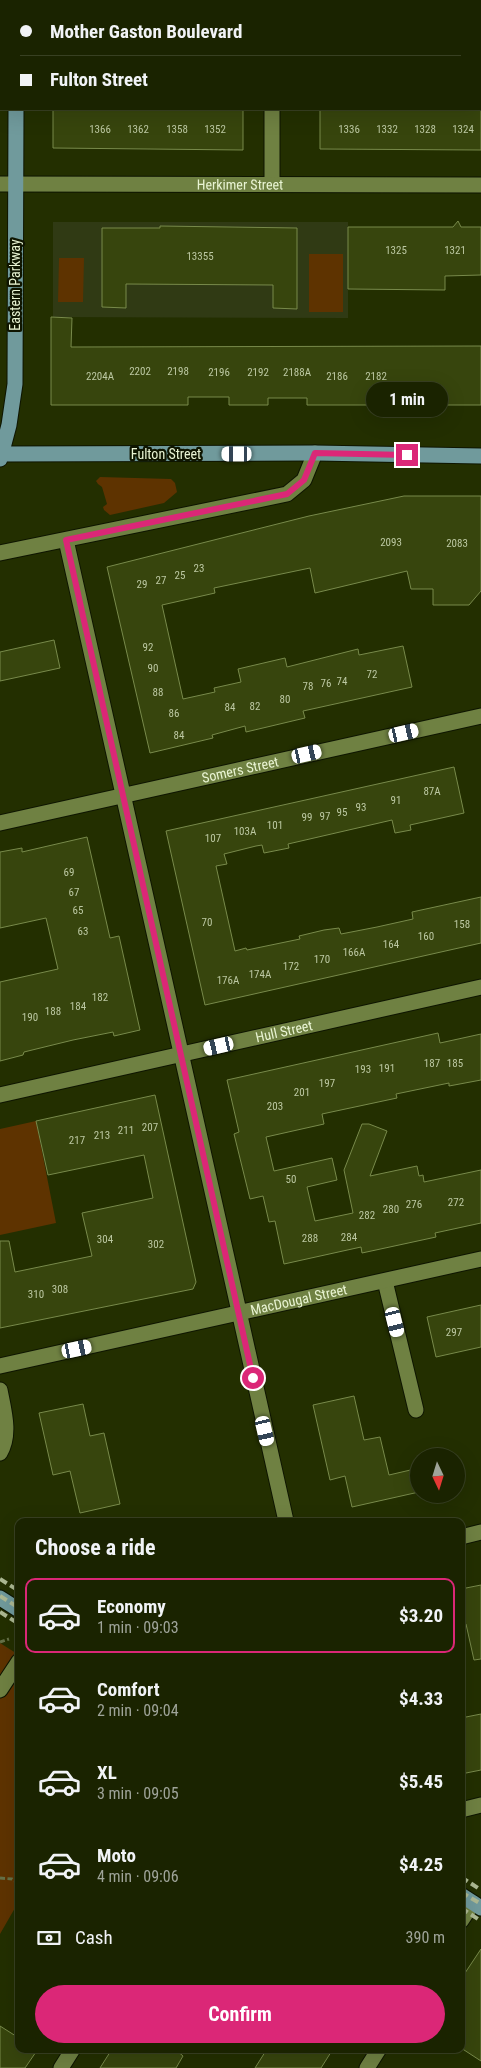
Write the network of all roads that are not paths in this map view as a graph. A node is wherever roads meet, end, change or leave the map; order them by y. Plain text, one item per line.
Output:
1 (16, 110) edge
2 (272, 110) edge
3 (0, 184) edge
4 (16, 184) junction
5 (272, 184) junction
6 (481, 185) edge
7 (315, 453) junction
8 (1, 456) edge
9 (481, 456) edge
10 (66, 540) junction
11 (0, 553) edge
12 (481, 716) edge
13 (123, 796) junction
14 (0, 821) edge
15 (481, 987) edge
16 (180, 1054) junction
17 (0, 1095) edge
18 (481, 1259) edge
19 (385, 1281) junction
20 (239, 1315) junction
21 (0, 1366) edge
22 (0, 1390) edge
23 (416, 1410) dead end
24 (0, 1453) edge
25 (285, 1518) edge
26 (481, 1532) edge
27 (465, 1536) edge
28 (0, 1598) edge
29 (15, 1607) edge
30 (15, 1667) edge
31 (0, 1690) edge
32 (481, 1806) edge
33 (465, 1809) edge
34 (472, 1902) edge
35 (465, 1915) edge
36 (70, 2053) edge
37 (376, 2053) edge
38 (61, 2068) edge
39 (367, 2068) edge

1 - 4 main road, Eastern Parkway
2 - 5 street
3 - 4 street, Herkimer Street
4 - 5 street, Herkimer Street
4 - 8 main road, Eastern Parkway
5 - 6 street, Herkimer Street
7 - 8 main road, Fulton Street
7 - 9 main road, Fulton Street
7 - 10 street
10 - 11 street
10 - 13 street
12 - 13 street, Somers Street
13 - 14 street, Somers Street
13 - 16 street
15 - 16 street, Hull Street
16 - 17 street, Hull Street
16 - 20 street
18 - 19 street, MacDougal Street
19 - 20 street, MacDougal Street
19 - 23 street
20 - 21 street, MacDougal Street
20 - 25 street
22 - 24 street
26 - 27 street
28 - 29 main road
30 - 31 street
32 - 33 street
34 - 35 street
36 - 38 street
37 - 39 street

